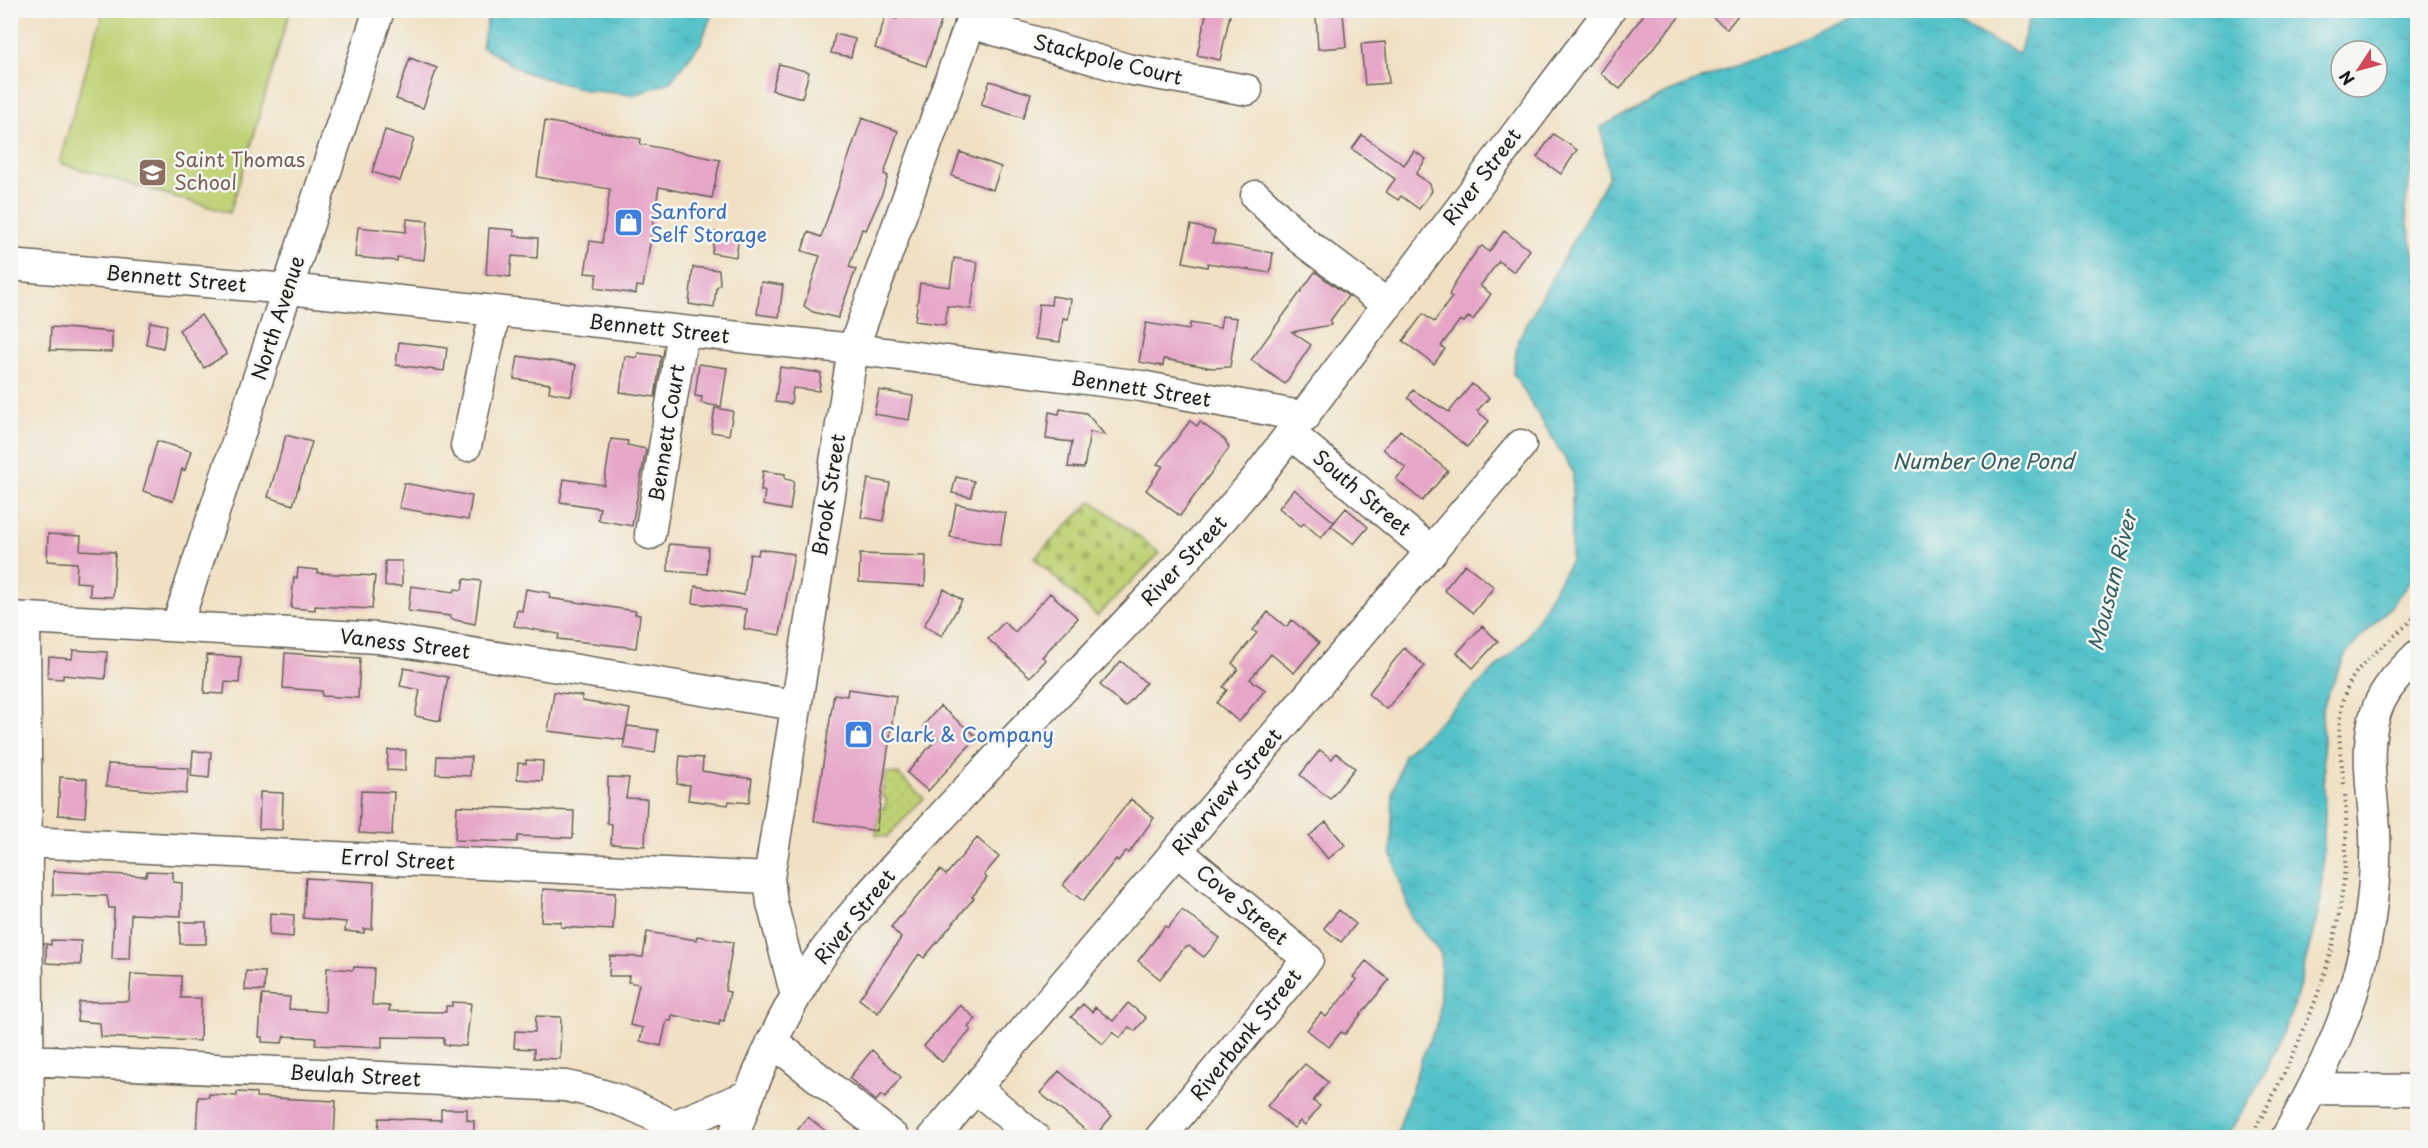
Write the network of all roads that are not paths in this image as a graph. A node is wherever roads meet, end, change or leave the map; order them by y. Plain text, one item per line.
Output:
1 (380, 10) edge
2 (1610, 10) edge
3 (973, 17) edge
4 (1247, 90) dead end
5 (1256, 196) dead end
6 (10, 265) edge
7 (288, 290) junction
8 (1388, 305) junction
9 (495, 313) junction
10 (683, 331) junction
11 (854, 349) junction
12 (1298, 426) junction
13 (466, 446) dead end
14 (1521, 446) dead end
15 (650, 534) dead end
16 (1432, 552) junction
17 (18, 617) edge
18 (177, 625) junction
19 (2418, 655) edge
20 (795, 705) junction
21 (27, 842) junction
22 (1177, 851) junction
23 (769, 878) junction
24 (1308, 959) joint
25 (796, 996) junction
26 (772, 1041) junction
27 (28, 1060) junction
28 (976, 1089) junction
29 (2313, 1089) junction
30 (2418, 1090) edge
31 (747, 1096) junction
32 (669, 1132) edge
33 (29, 1137) edge
34 (733, 1137) edge
35 (894, 1137) edge
36 (933, 1137) edge
37 (1035, 1137) edge
38 (1160, 1137) edge
39 (2286, 1137) edge

1 - 7 street, North Avenue
2 - 8 street, River Street
3 - 4 street, Stackpole Court
3 - 11 street, Brook Street
5 - 8 street
6 - 7 street, Bennett Street
7 - 9 street, Bennett Street
7 - 18 street, North Avenue
8 - 12 street, River Street
9 - 10 street, Bennett Street
9 - 13 street
10 - 11 street, Bennett Street
10 - 15 street, Bennett Court
11 - 12 street, Bennett Street
11 - 20 street, Brook Street
12 - 16 street, South Street
12 - 25 street, River Street
14 - 16 street, Riverview Street
16 - 22 street, Riverview Street
17 - 18 street, Vaness Street
17 - 21 street
18 - 20 street, Vaness Street
19 - 29 street
20 - 23 street, Brook Street
21 - 23 street, Errol Street
21 - 27 street
22 - 24 street, Cove Street
22 - 28 street, Riverview Street
23 - 25 street, Brook Street
24 - 38 street, Riverbank Street
25 - 26 street, River Street
26 - 31 street, River Street
26 - 35 street
27 - 32 street, Beulah Street
27 - 33 street
28 - 36 street, Riverview Street
28 - 37 street
29 - 30 street
29 - 39 street
31 - 32 street
31 - 34 street, River Street

